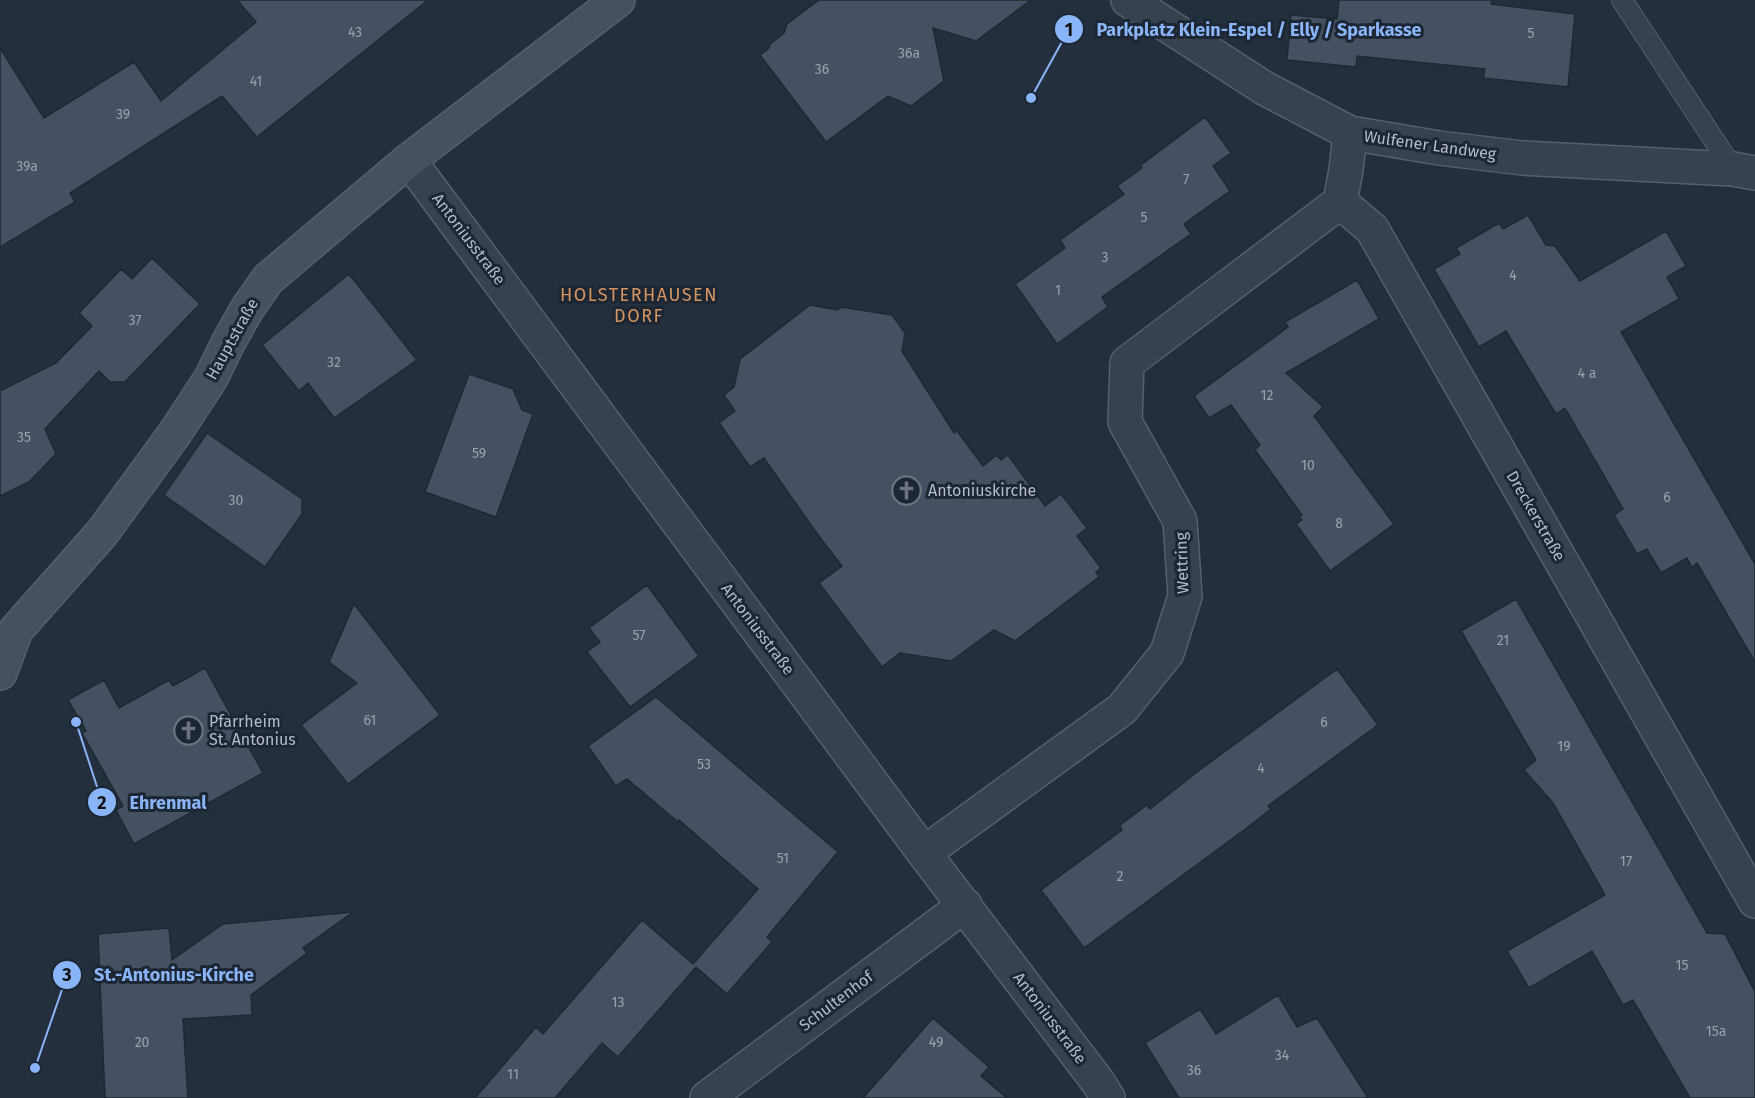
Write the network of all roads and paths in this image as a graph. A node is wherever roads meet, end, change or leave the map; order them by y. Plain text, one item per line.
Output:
1 (618, 0) edge
2 (1128, 0) edge
3 (1622, 0) edge
4 (1350, 133) junction
5 (409, 160) junction
6 (1744, 171) edge
7 (1340, 202) junction
8 (8, 626) edge
9 (0, 674) edge
10 (924, 853) junction
11 (1755, 901) edge
12 (965, 905) junction
13 (707, 1098) edge
14 (1108, 1098) edge

1 - 5 main road, Hauptstraße
2 - 4 street, Wulfener Landweg
3 - 6 lane, Wulfener Landweg
4 - 6 street, Wulfener Landweg
4 - 7 street
5 - 8 main road, Hauptstraße
5 - 10 street, Antoniusstraße
7 - 10 street, Wettring
7 - 11 street, Dreckerstraße
8 - 9 main road, Hauptstraße
10 - 12 street, Antoniusstraße
12 - 13 street, Schultenhof
12 - 14 street, Antoniusstraße

